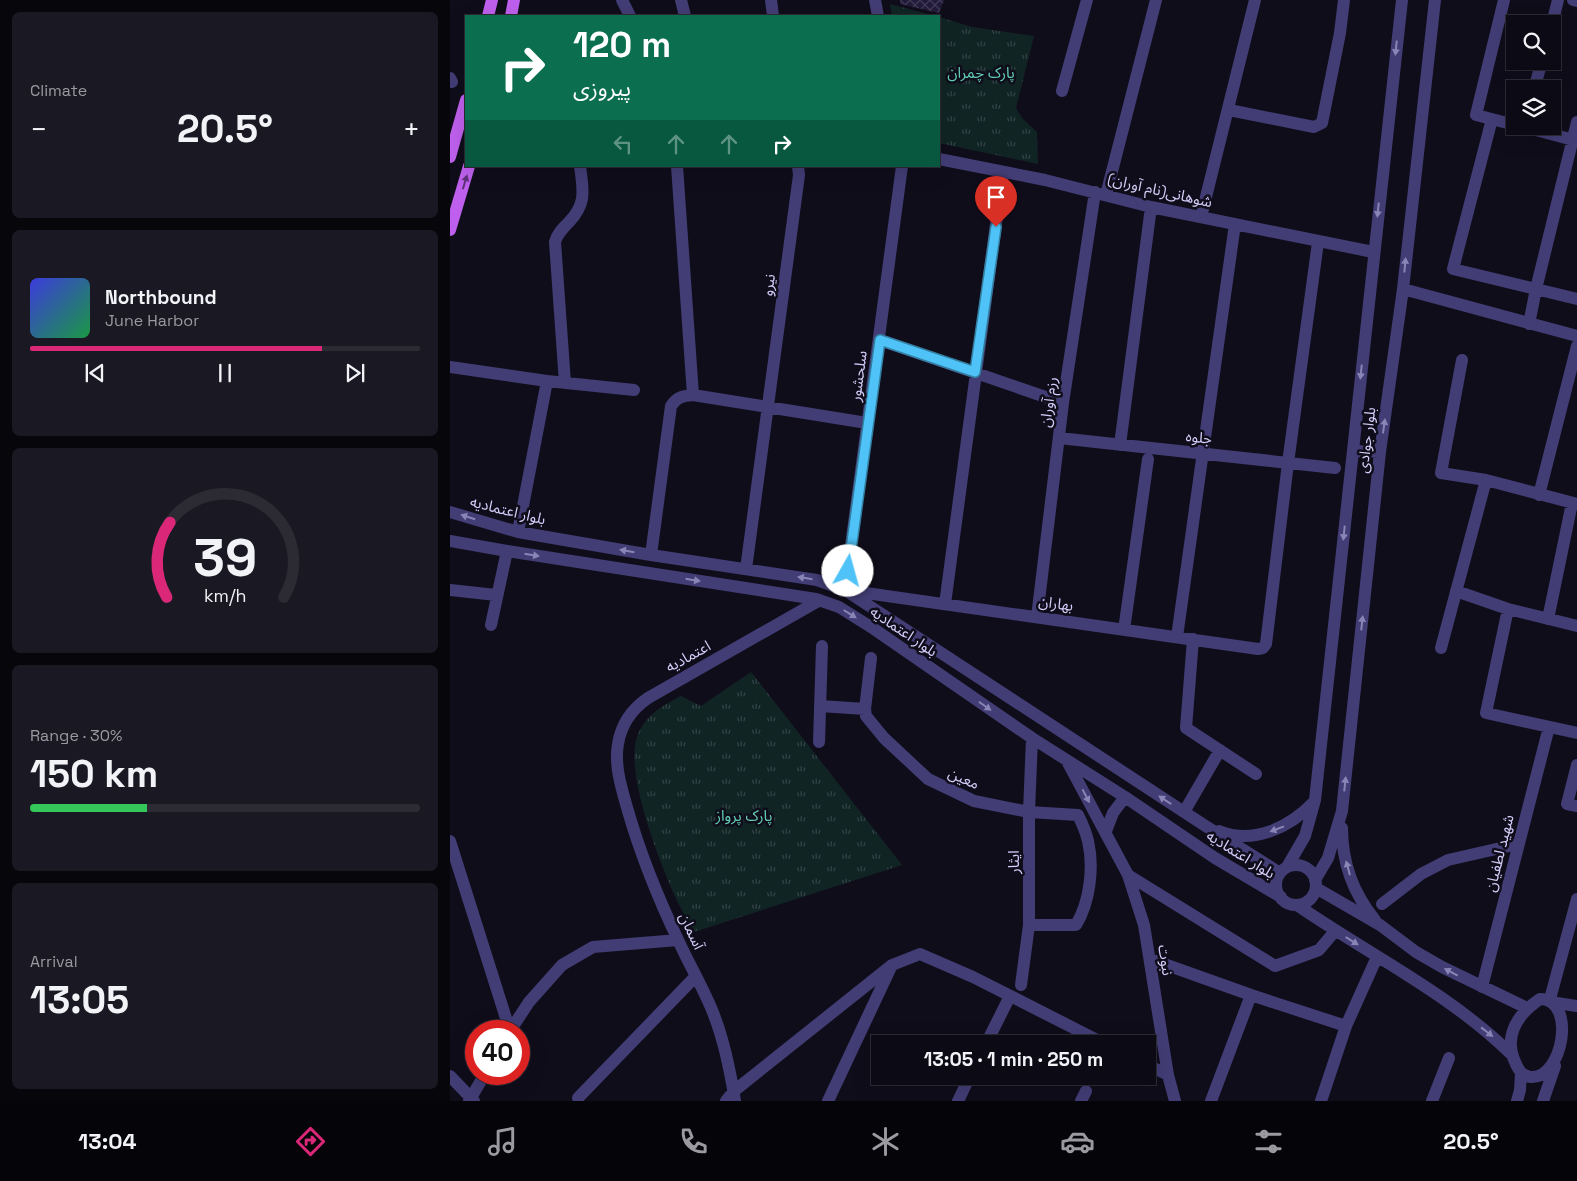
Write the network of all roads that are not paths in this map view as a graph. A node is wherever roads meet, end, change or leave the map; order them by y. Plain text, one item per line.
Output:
1 (492, 0) edge
2 (514, 0) edge
3 (622, 0) edge
4 (681, 0) edge
5 (771, 0) edge
6 (875, 0) edge
7 (1087, 0) edge
8 (1156, 0) edge
9 (1255, 0) edge
10 (1344, 0) edge
11 (1402, 0) edge
12 (1435, 0) edge
13 (1504, 0) edge
14 (1558, 0) edge
15 (1573, 0) edge
16 (1577, 1) edge
17 (488, 15) edge
18 (510, 15) edge
19 (630, 15) edge
20 (685, 15) edge
21 (773, 15) edge
22 (878, 15) edge
23 (1554, 15) edge
24 (1062, 91) dead end
25 (465, 104) edge
26 (1229, 110) junction
27 (1492, 119) junction
28 (1506, 122) edge
29 (1577, 122) edge
30 (1556, 135) edge
31 (1575, 140) edge
32 (450, 157) edge
33 (940, 159) edge
34 (469, 167) edge
35 (580, 167) edge
36 (676, 167) edge
37 (798, 167) edge
38 (902, 167) edge
39 (1003, 172) junction
40 (1101, 194) junction
41 (1151, 207) junction
42 (1201, 217) junction
43 (1235, 224) junction
44 (450, 230) edge
45 (1318, 242) junction
46 (1374, 252) junction
47 (1536, 289) junction
48 (1403, 290) junction
49 (1577, 298) edge
50 (1529, 324) junction
51 (1577, 336) edge
52 (880, 340) junction
53 (1577, 346) edge
54 (1462, 360) dead end
55 (450, 367) edge
56 (975, 372) junction
57 (547, 381) junction
58 (565, 383) junction
59 (634, 390) dead end
60 (692, 395) junction
61 (1063, 404) junction
62 (768, 408) junction
63 (867, 424) junction
64 (1059, 438) junction
65 (1120, 445) junction
66 (1353, 451) junction
67 (1380, 452) junction
68 (1203, 454) junction
69 (1148, 459) dead end
70 (1288, 463) junction
71 (1335, 468) dead end
72 (1486, 480) junction
73 (1539, 495) junction
74 (1575, 503) edge
75 (450, 512) edge
76 (518, 532) junction
77 (450, 540) edge
78 (507, 551) junction
79 (651, 555) junction
80 (746, 569) junction
81 (450, 590) edge
82 (845, 590) junction
83 (1456, 591) junction
84 (496, 596) junction
85 (820, 600) junction
86 (945, 604) junction
87 (1508, 609) junction
88 (1037, 617) junction
89 (1548, 619) junction
90 (491, 625) dead end
91 (1577, 626) edge
92 (1124, 630) junction
93 (1177, 637) junction
94 (1193, 639) junction
95 (822, 646) dead end
96 (1441, 648) dead end
97 (870, 658) dead end
98 (820, 706) junction
99 (865, 709) junction
100 (1549, 727) junction
101 (1577, 733) edge
102 (1032, 738) junction
103 (819, 742) dead end
104 (1220, 750) junction
105 (1066, 760) junction
106 (1577, 765) edge
107 (619, 774) joint
108 (1256, 774) dead end
109 (1126, 796) junction
110 (1315, 800) junction
111 (1577, 806) edge
112 (1030, 812) junction
113 (1184, 812) junction
114 (1342, 812) junction
115 (1078, 815) junction
116 (1097, 816) junction
117 (1204, 825) junction
118 (1106, 831) junction
119 (450, 840) edge
120 (1518, 844) junction
121 (1284, 870) junction
122 (1128, 875) junction
123 (1316, 884) junction
124 (1281, 898) junction
125 (1577, 899) edge
126 (1297, 904) junction
127 (1382, 904) dead end
128 (1029, 925) junction
129 (1380, 925) junction
130 (1335, 931) junction
131 (678, 940) junction
132 (1376, 956) junction
133 (1150, 959) junction
134 (892, 965) junction
135 (696, 976) junction
136 (1020, 985) dead end
137 (1482, 987) junction
138 (1251, 995) junction
139 (1010, 996) junction
140 (1554, 1001) junction
141 (1577, 1006) edge
142 (1527, 1008) junction
143 (507, 1020) edge
144 (517, 1020) edge
145 (1346, 1026) junction
146 (990, 1035) edge
147 (1087, 1035) edge
148 (1511, 1054) junction
149 (1449, 1058) dead end
150 (1557, 1062) junction
151 (1156, 1069) edge
152 (1520, 1073) junction
153 (1168, 1075) junction
154 (450, 1076) edge
155 (479, 1085) edge
156 (966, 1085) edge
157 (578, 1098) dead end
158 (732, 1098) edge
159 (471, 1100) edge
160 (828, 1101) edge
161 (958, 1101) edge
162 (1174, 1101) edge
163 (1211, 1101) edge
164 (1321, 1101) edge
165 (1432, 1101) edge
166 (1517, 1101) edge
167 (1542, 1101) edge

1 - 17 main road
2 - 18 main road
3 - 19 street
4 - 20 street
5 - 21 street
6 - 22 street
7 - 24 street
8 - 40 street, رزم آوران
9 - 26 street
10 - 26 street
11 -> 46 street, بلوار جوادی
48 -> 12 street, بلوار جوادی
13 - 27 street
14 - 23 street
15 - 16 street
25 - 32 main road
26 - 42 street
27 - 28 street
27 - 47 street
29 - 31 street
30 - 31 street
31 - 47 street
33 - 39 street, شوهانی(نام آوران)
44 -> 34 main road
35 - 58 street
36 - 60 street
37 - 62 street, نیرو
38 - 52 street, سلحشور
39 - 40 street, شوهانی(نام آوران)
39 - 56 street
40 - 41 street, شوهانی(نام آوران)
40 - 61 street, رزم آوران
41 - 42 street, شوهانی(نام آوران)
41 - 65 street
42 - 43 street, شوهانی(نام آوران)
43 - 45 street, شوهانی(نام آوران)
43 - 68 street
45 - 46 street, شوهانی(نام آوران)
45 - 70 street
46 -> 66 street, بلوار جوادی
47 - 49 street
47 - 50 street
48 - 50 street
67 -> 48 street, بلوار جوادی
50 - 51 street
52 - 56 street
52 - 63 street, سلحشور
53 - 73 street
54 - 72 street
55 - 57 street
56 - 61 street
56 - 86 street
57 - 58 street
57 - 76 street
58 - 59 street
60 - 62 street
60 - 79 street
61 - 64 street, رزم آوران
62 - 63 street
62 - 80 street, نیرو
63 - 82 street, سلحشور
64 - 65 street, جلوه
64 - 88 street, رزم آوران
65 - 68 street, جلوه
66 - 67 street
66 -> 110 street, بلوار جوادی
114 -> 67 street, بلوار جوادی
68 - 70 street, جلوه
68 - 93 street
69 - 92 street
70 - 71 street, جلوه
70 - 94 street, بهاران
72 - 73 street
72 - 83 street
73 - 74 street
74 - 89 street
76 -> 75 street, بلوار اعتمادیه
79 -> 76 street, بلوار اعتمادیه
77 - 78 street, بلوار اعتمادیه
78 - 84 street
78 -> 85 street, بلوار اعتمادیه
79 - 80 street, بلوار اعتمادیه
82 -> 80 street, بلوار اعتمادیه
81 - 84 street
82 - 86 street, بهاران
113 -> 82 street, بلوار اعتمادیه
83 - 87 street
83 - 96 street
84 - 90 street
85 -> 102 street, بلوار اعتمادیه
85 - 107 street, اعتمادیه
86 - 88 street, بهاران
87 - 89 street
87 - 100 street
88 - 92 street, بهاران
89 - 91 street
92 - 93 street, بهاران
93 - 94 street, بهاران
94 - 104 street
95 - 98 street
97 - 99 street
98 - 99 street
98 - 103 street
99 - 112 street, معین
100 - 101 street
100 - 120 street, شهید لطفیان
102 - 105 street, بلوار اعتمادیه
102 - 112 street, ایثار
104 - 108 street
104 - 113 street
105 - 109 street, بلوار اعتمادیه
105 -> 116 street, نبوت
106 - 111 street
107 - 131 street, آسمان
109 - 118 street
109 - 124 street, بلوار اعتمادیه
110 -> 117 street
110 - 121 street, بلوار جوادی
112 - 115 street, معین
112 - 128 street, ایثار
113 - 117 street, بلوار اعتمادیه
114 - 123 street, بلوار جوادی
129 -> 114 street
115 - 116 street, معین
115 - 128 street
116 - 118 street, نبوت
117 - 121 street, بلوار اعتمادیه
118 - 122 street, نبوت
119 - 143 street
120 - 127 street
120 - 137 street, شهید لطفیان
121 - 123 street
121 - 124 street
122 - 130 street
122 - 133 street, نبوت
123 - 126 street
123 - 129 street
124 - 126 street
125 - 140 street
126 - 130 street
128 - 136 street, ایثار
137 -> 129 street
130 -> 132 street
131 - 135 street, آسمان
131 - 144 street
132 - 145 street
132 -> 148 street
133 - 138 street
133 - 153 street, نبوت
134 - 139 street
134 - 158 street
134 - 160 street
135 - 157 street
135 - 158 street, آسمان
137 - 142 street
138 - 145 street
138 - 163 street
139 - 146 street
139 - 147 street
140 - 141 street
140 - 142 street
140 - 150 street
142 - 148 street
145 - 164 street
148 - 152 street
149 - 165 street
150 - 152 street
150 - 167 street
151 - 153 street
152 - 166 street
153 - 162 street, نبوت
154 - 159 street
155 - 159 street
156 - 161 street

